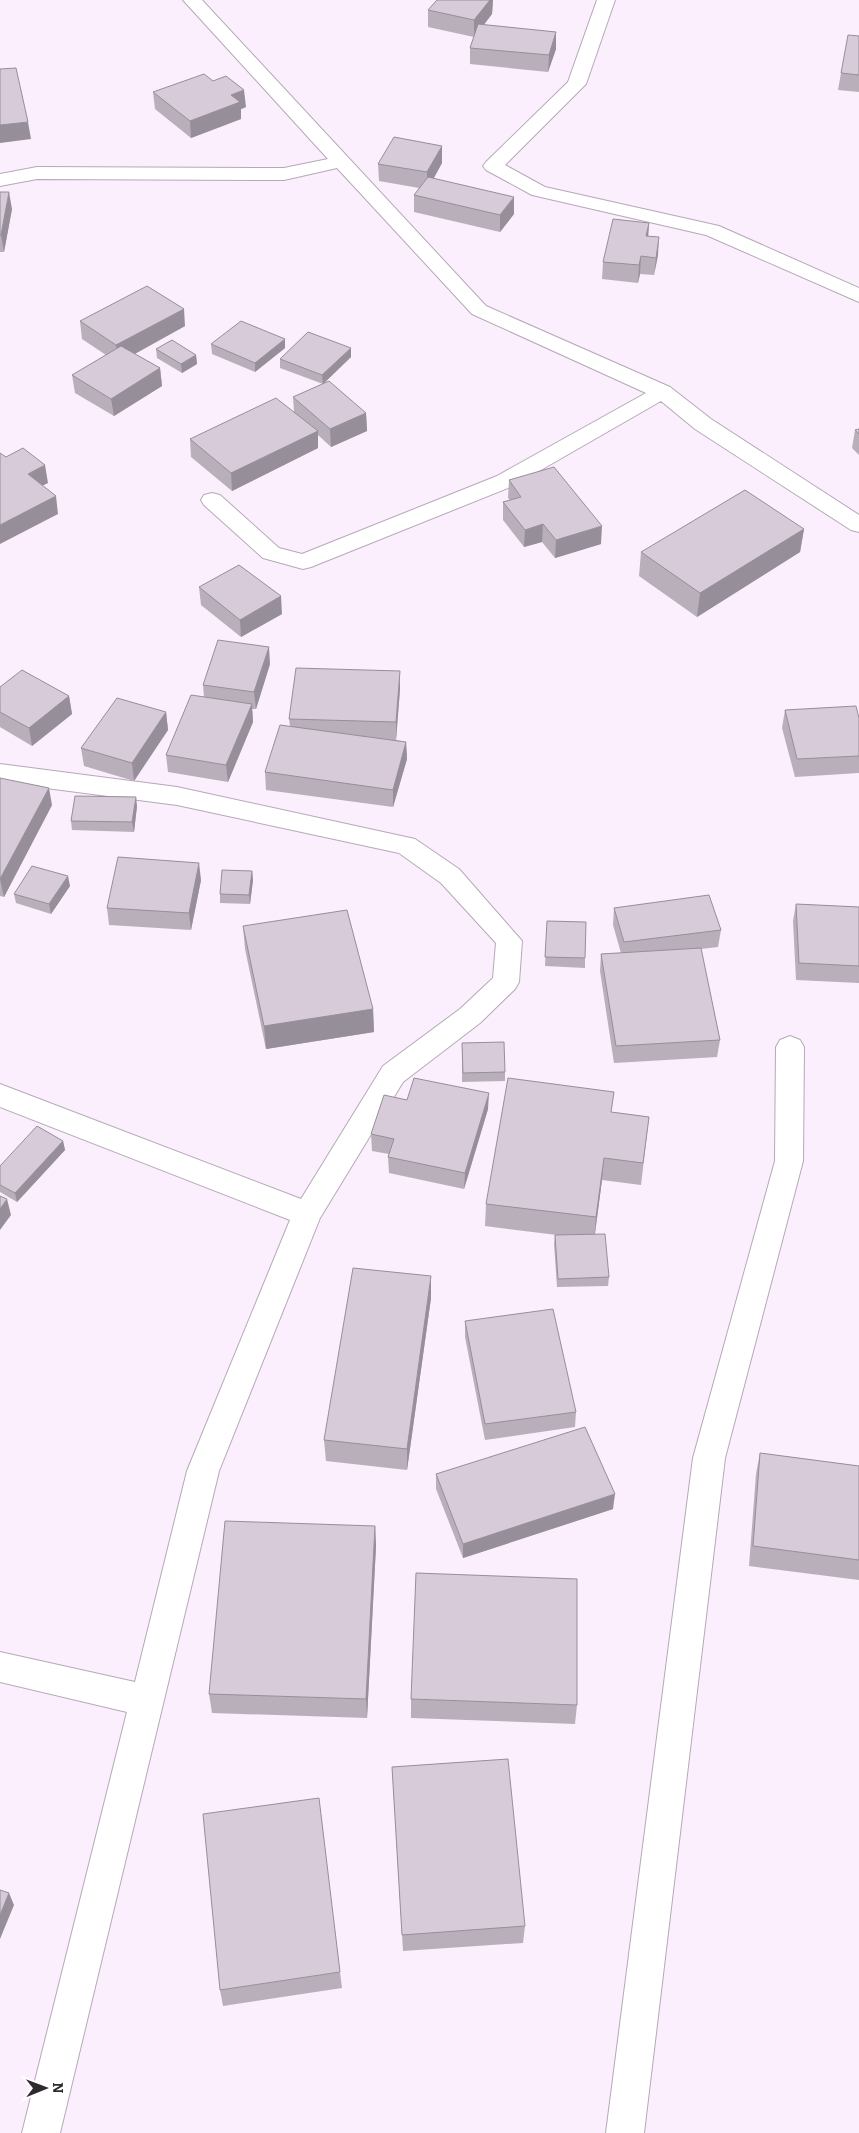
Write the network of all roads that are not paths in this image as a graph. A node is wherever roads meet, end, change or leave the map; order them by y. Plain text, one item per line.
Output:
1 (192, 0) edge
2 (606, 0) edge
3 (340, 162) junction
4 (0, 180) edge
5 (859, 296) edge
6 (662, 392) junction
7 (212, 500) dead end
8 (859, 525) edge
9 (0, 773) edge
10 (790, 1046) dead end
11 (0, 1094) edge
12 (307, 1214) junction
13 (0, 1667) edge
14 (147, 1701) junction
15 (41, 2133) edge
16 (625, 2133) edge

1 - 3 street
2 - 5 street
3 - 4 street
3 - 6 street
6 - 7 street
6 - 8 street
9 - 12 street
10 - 16 street
11 - 12 street
12 - 14 street
13 - 14 street
14 - 15 street

